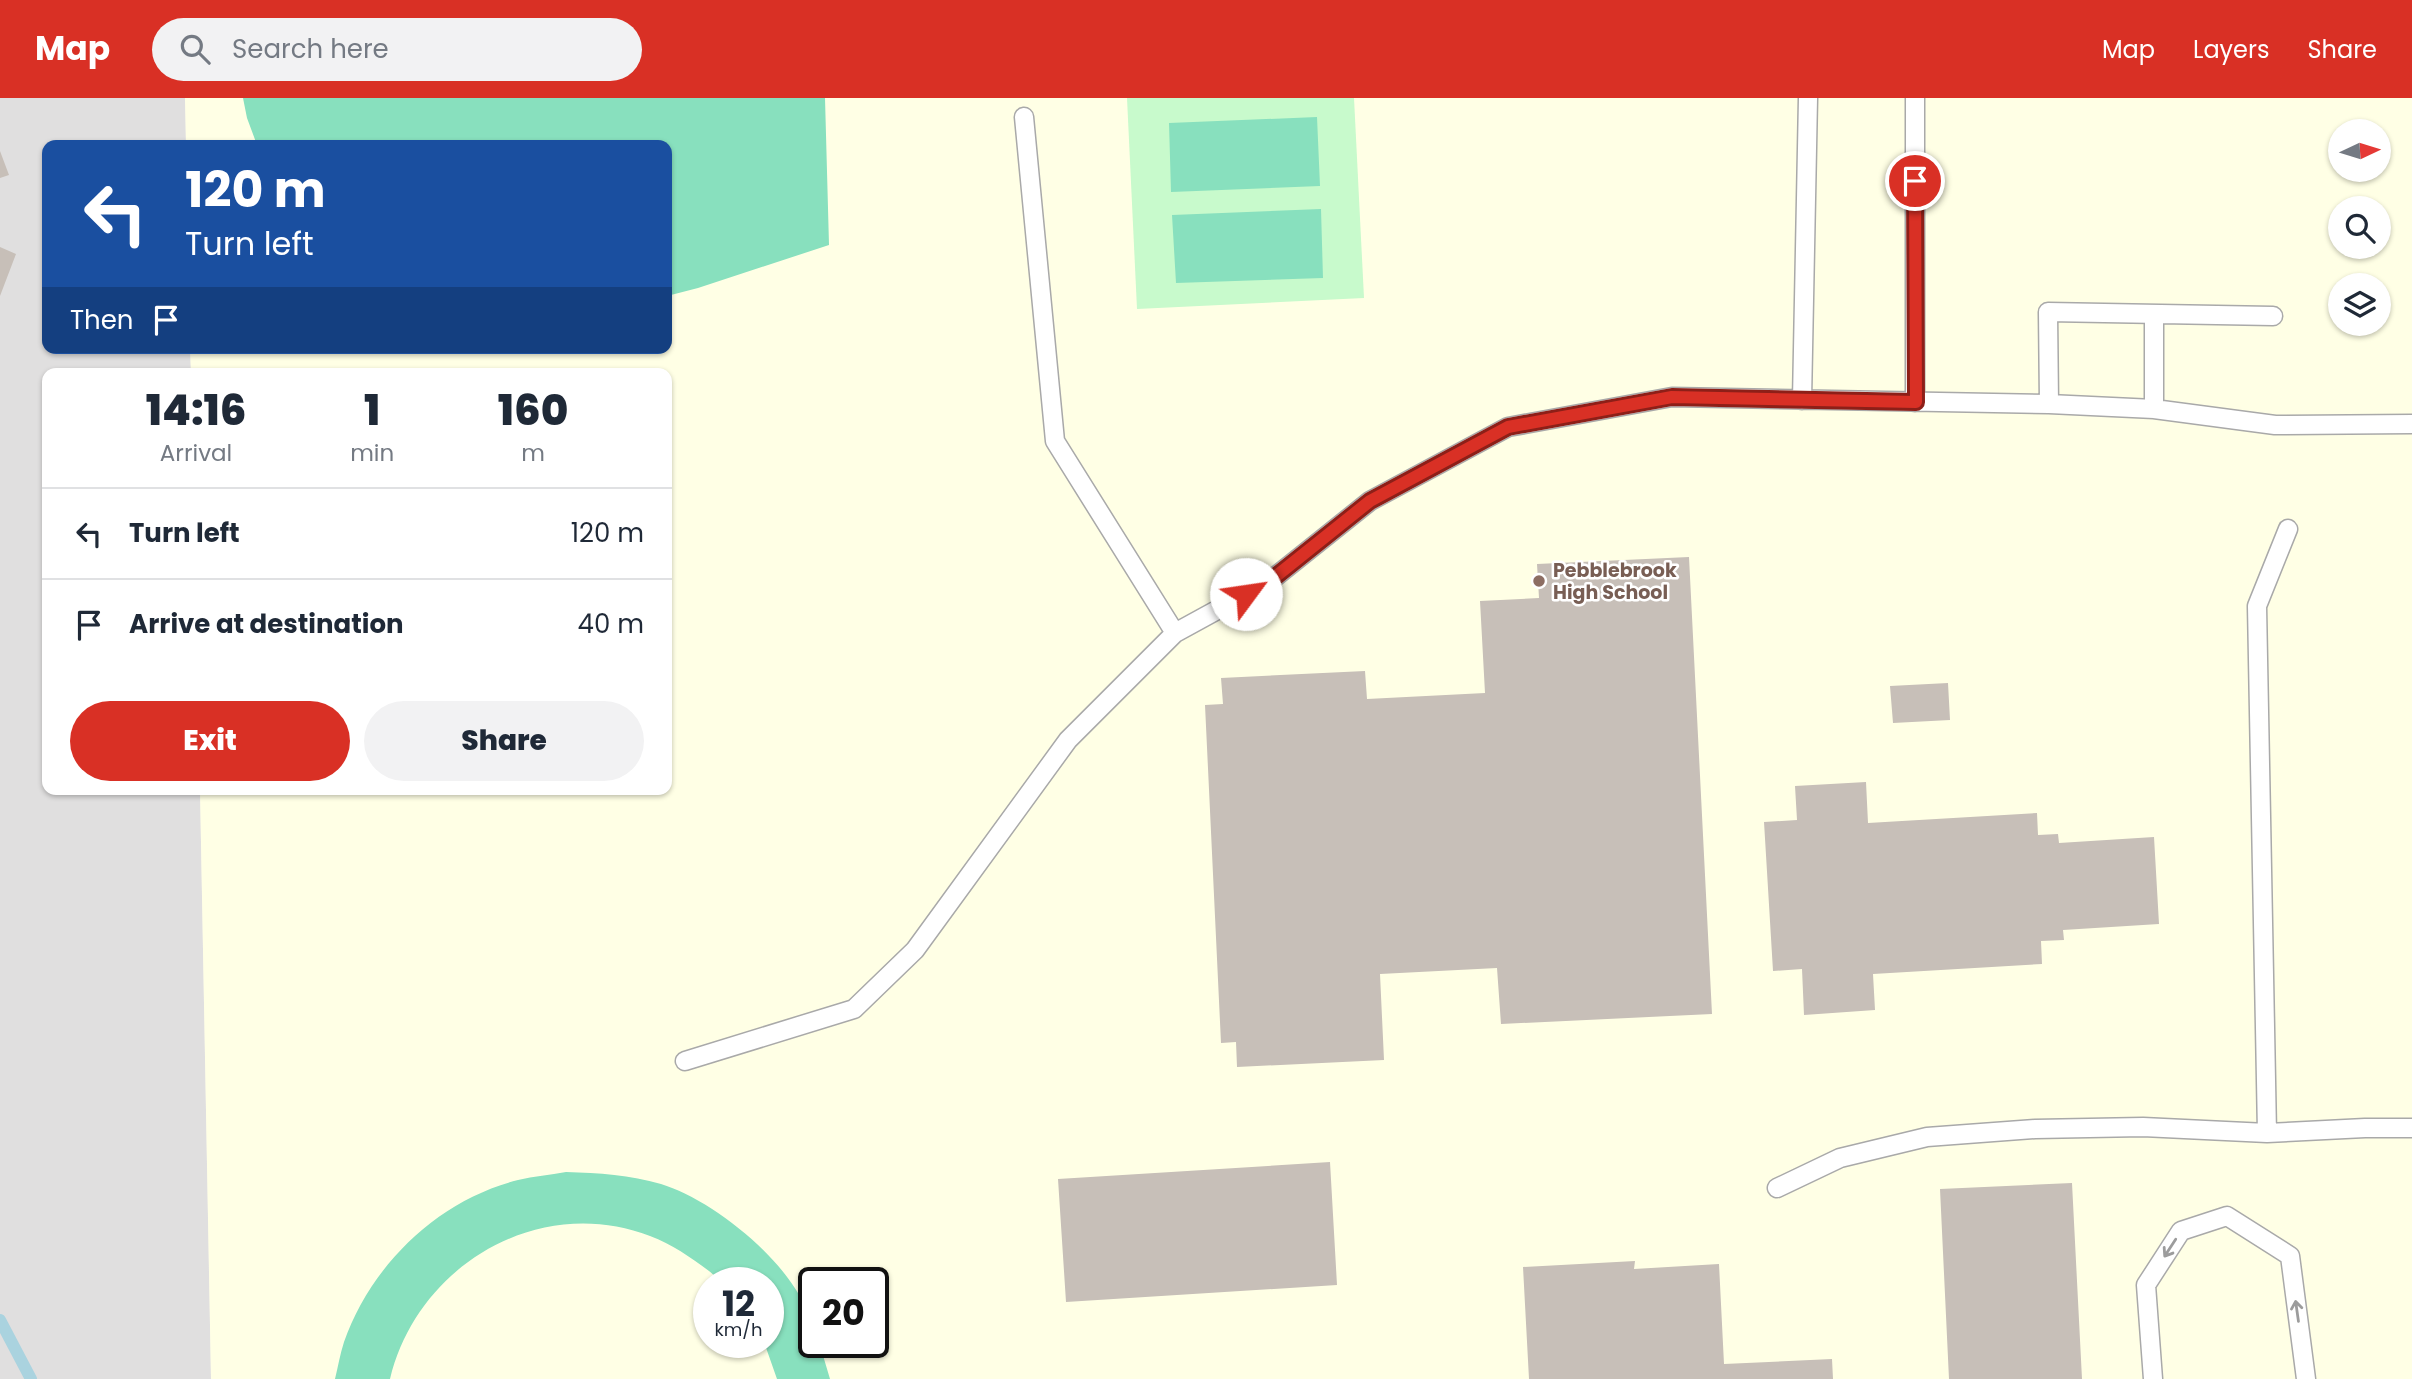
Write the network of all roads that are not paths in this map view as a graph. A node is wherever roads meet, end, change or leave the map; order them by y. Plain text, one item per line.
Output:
1 (1808, 98) edge
2 (1915, 98) edge
3 (1024, 117) dead end
4 (2154, 315) junction
5 (2273, 316) dead end
6 (1802, 400) junction
7 (1916, 402) junction
8 (2049, 404) junction
9 (2154, 409) junction
10 (2412, 424) edge
11 (2288, 529) dead end
12 (1175, 633) junction
13 (685, 1060) dead end
14 (2412, 1128) edge
15 (2267, 1133) junction
16 (1777, 1188) dead end
17 (2152, 1379) edge
18 (2306, 1379) edge

1 - 6 lane
2 - 7 lane
3 - 12 lane
4 - 5 lane
4 - 8 lane
4 - 9 lane
6 - 7 lane
6 - 12 lane
7 - 8 lane
8 - 9 lane
9 - 10 lane
11 - 15 lane
12 - 13 lane
14 - 15 lane
15 - 16 lane
18 -> 17 lane

